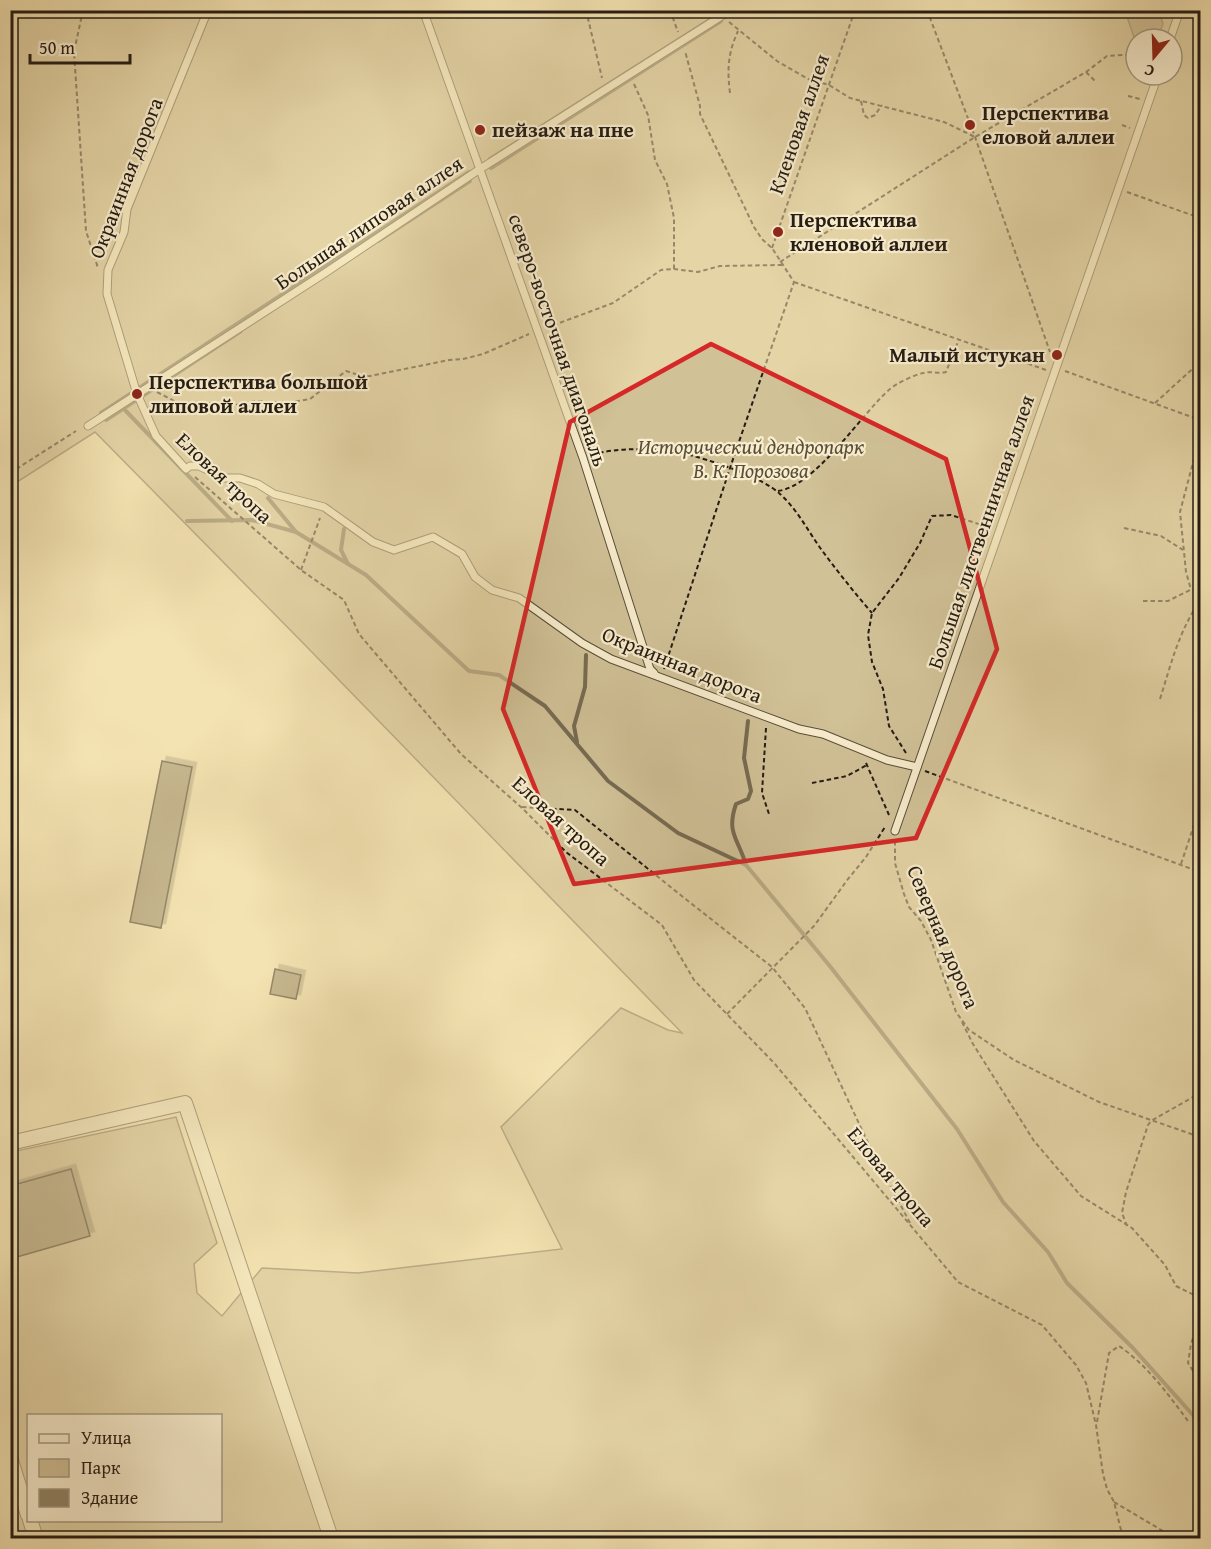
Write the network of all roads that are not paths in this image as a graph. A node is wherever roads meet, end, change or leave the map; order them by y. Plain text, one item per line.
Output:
1 (208, 10) edge
2 (423, 10) edge
3 (731, 10) edge
4 (1180, 10) edge
5 (1174, 27) edge
6 (1154, 87) edge
7 (480, 169) junction
8 (137, 394) junction
9 (88, 426) dead end
10 (186, 469) joint
11 (662, 677) junction
12 (914, 767) junction
13 (895, 831) road end
14 (10, 1143) edge
15 (10, 1457) edge
16 (27, 1512) edge
17 (30, 1522) edge
18 (36, 1539) edge
19 (331, 1539) edge

1 - 8 lane, Окраинная дорога
2 - 7 lane, северо-восточная диагональ
3 - 7 lane, Большая липовая аллея
4 - 5 lane
6 - 12 lane, Большая лиственничная аллея
7 - 8 lane, Большая липовая аллея
7 - 11 lane, северо-восточная диагональ
8 - 9 lane, Большая липовая аллея
8 - 10 lane, Еловая тропа
10 - 11 lane, Окраинная дорога
11 - 12 lane, Окраинная дорога
12 - 13 lane, Большая лиственничная аллея
14 - 19 street
15 - 16 street
17 - 18 street

